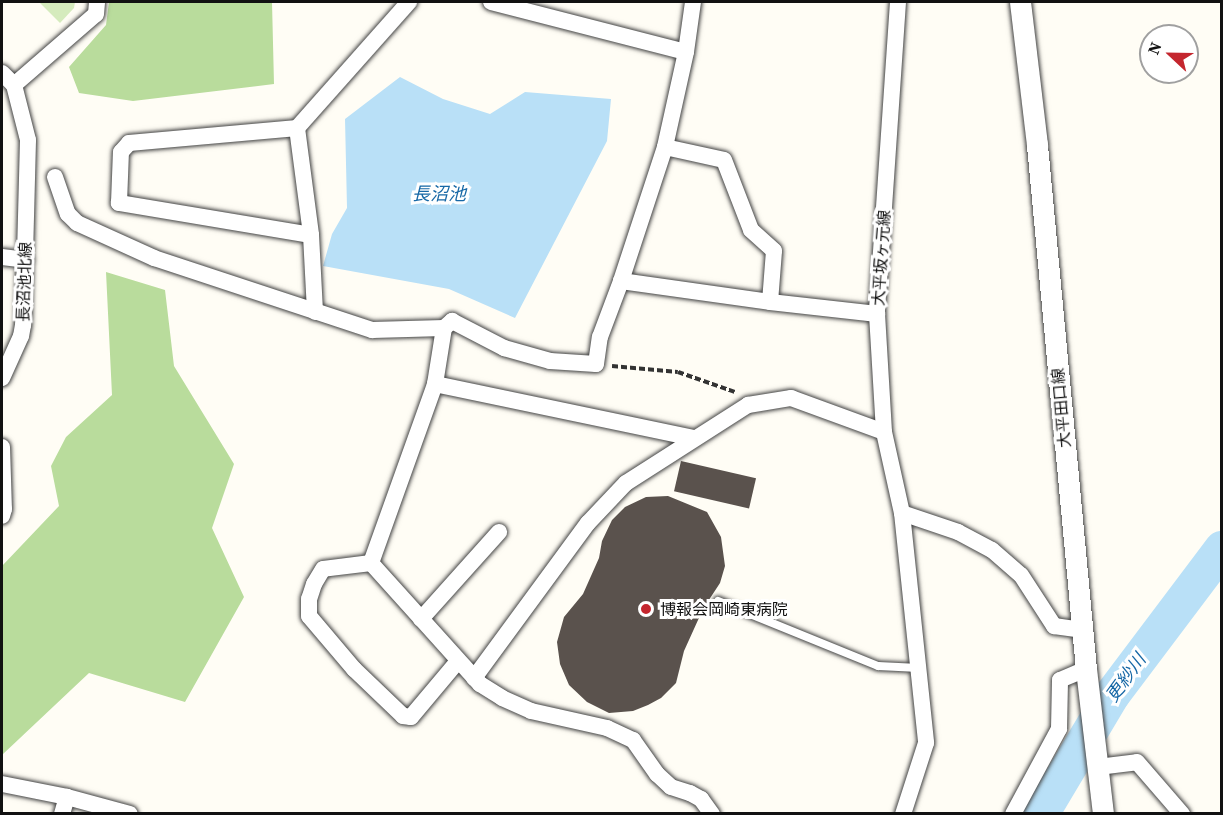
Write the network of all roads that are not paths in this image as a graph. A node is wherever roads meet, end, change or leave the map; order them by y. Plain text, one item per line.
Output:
1 (97, 2) edge
2 (409, 2) edge
3 (491, 2) edge
4 (693, 2) edge
5 (898, 2) edge
6 (1020, 2) edge
7 (686, 52) junction
8 (2, 73) edge
9 (14, 85) junction
10 (297, 128) junction
11 (665, 147) junction
12 (55, 177) dead end
13 (312, 235) junction
14 (2, 257) edge
15 (26, 260) junction
16 (621, 280) junction
17 (771, 302) junction
18 (315, 312) junction
19 (877, 314) junction
20 (444, 328) junction
21 (2, 378) edge
22 (435, 384) junction
23 (884, 432) junction
24 (693, 438) junction
25 (2, 447) edge
26 (902, 513) junction
27 (2, 516) edge
28 (499, 532) dead end
29 (371, 563) junction
30 (718, 601) dead end
31 (421, 619) junction
32 (1082, 630) junction
33 (458, 661) junction
34 (919, 668) junction
35 (474, 678) junction
36 (1087, 678) junction
37 (1098, 767) junction
38 (2, 784) edge
39 (67, 797) junction
40 (62, 813) edge
41 (130, 813) edge
42 (712, 813) edge
43 (903, 813) edge
44 (1013, 813) edge
45 (1103, 813) edge
46 (1182, 813) edge

1 - 9 street
2 - 10 street
3 - 7 street
4 - 7 street
5 - 19 street, 大平坂ヶ元線
6 - 32 street, 大平田口線
7 - 11 street
8 - 9 street
9 - 15 street, 長沼池北線
10 - 13 street
10 - 13 street
11 - 16 street
11 - 17 street
12 - 18 street
13 - 18 street
14 - 15 street
15 - 21 street, 長沼池北線
16 - 17 street
16 - 20 street
17 - 19 street
18 - 20 street
19 - 23 street, 大平坂ヶ元線
20 - 22 street
22 - 24 street
22 - 29 street
23 - 24 street
23 - 26 street, 大平坂ヶ元線
24 - 35 street
25 - 27 street
26 - 32 street
26 - 34 street, 大平坂ヶ元線
28 - 31 street
29 - 31 street
29 - 33 street
30 - 34 lane
31 - 33 street
32 - 36 street, 大平田口線
33 - 35 street
34 - 43 street, 大平坂ヶ元線
35 - 42 street
36 - 37 street, 大平田口線
36 - 44 street
37 - 45 street, 大平田口線
37 - 46 street
38 - 39 street
39 - 40 street
39 - 41 street

